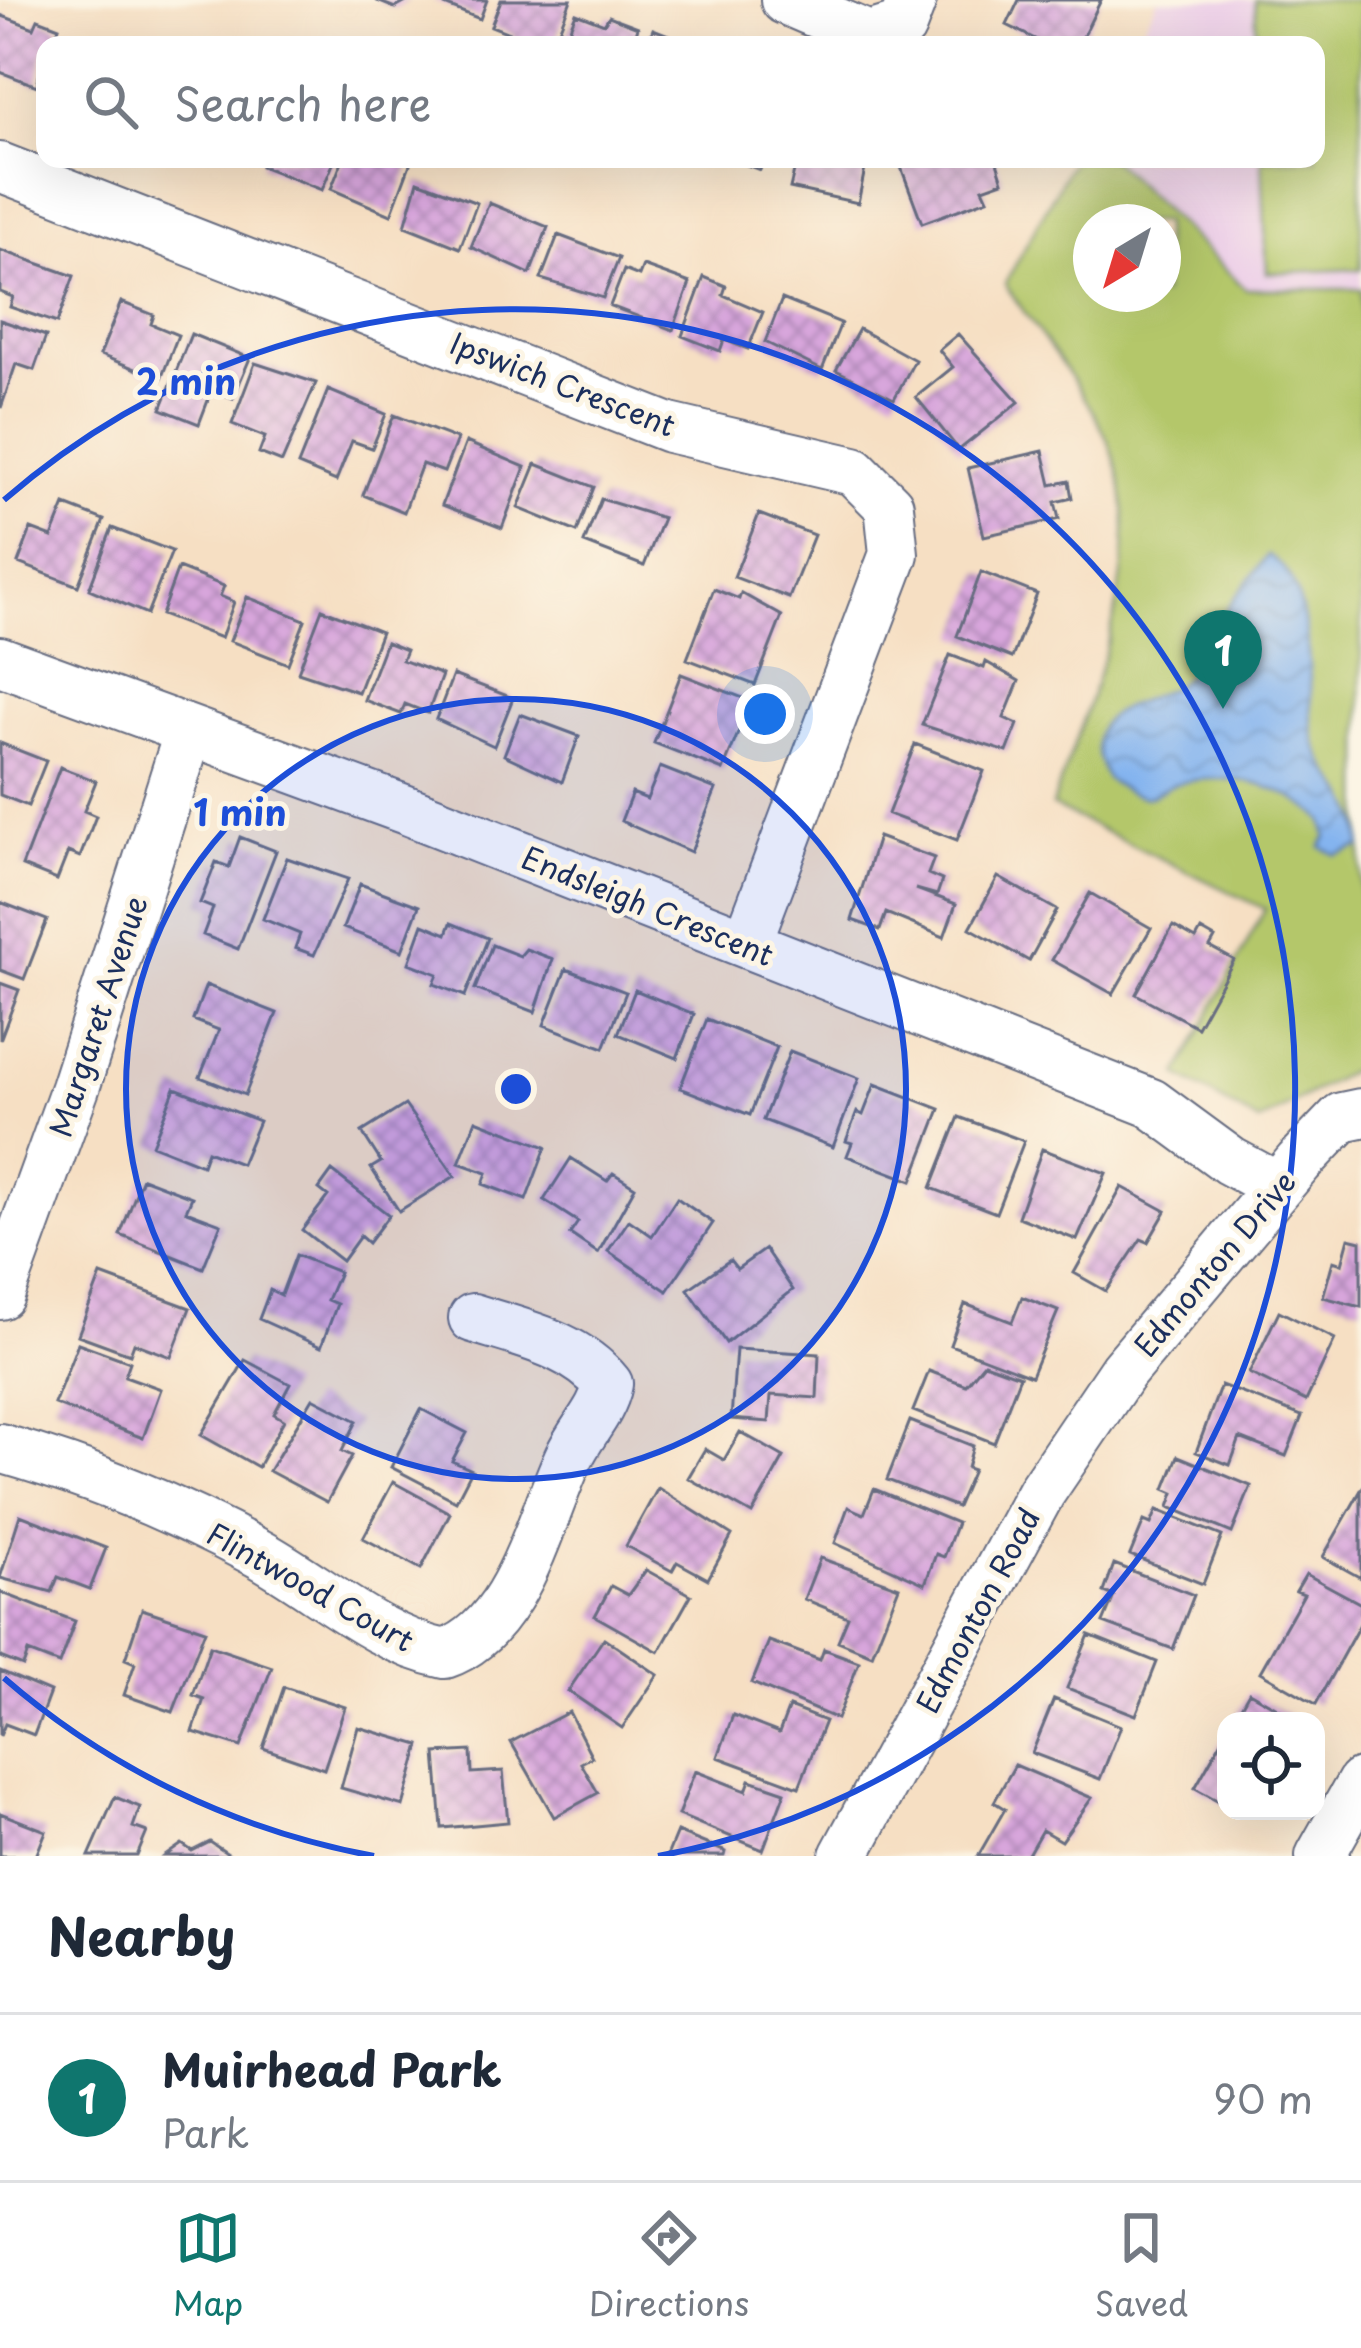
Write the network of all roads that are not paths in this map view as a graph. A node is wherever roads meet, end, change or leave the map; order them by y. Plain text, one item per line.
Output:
1 (785, 0) edge
2 (912, 0) edge
3 (0, 167) edge
4 (0, 661) edge
5 (188, 734) junction
6 (747, 944) junction
7 (1361, 1113) edge
8 (1278, 1186) junction
9 (0, 1295) edge
10 (473, 1318) dead end
11 (1123, 1371) joint
12 (0, 1448) edge
13 (1361, 1783) edge
14 (844, 1856) edge
15 (1320, 1856) edge

1 - 2 street
3 - 6 street, Ipswich Crescent
4 - 5 street, Endsleigh Crescent
5 - 6 street, Endsleigh Crescent
5 - 9 street, Margaret Avenue
6 - 8 street, Endsleigh Crescent
7 - 8 street, Edmonton Drive
8 - 11 street, Edmonton Drive
10 - 12 street, Flintwood Court
11 - 14 street, Edmonton Road
13 - 15 street

